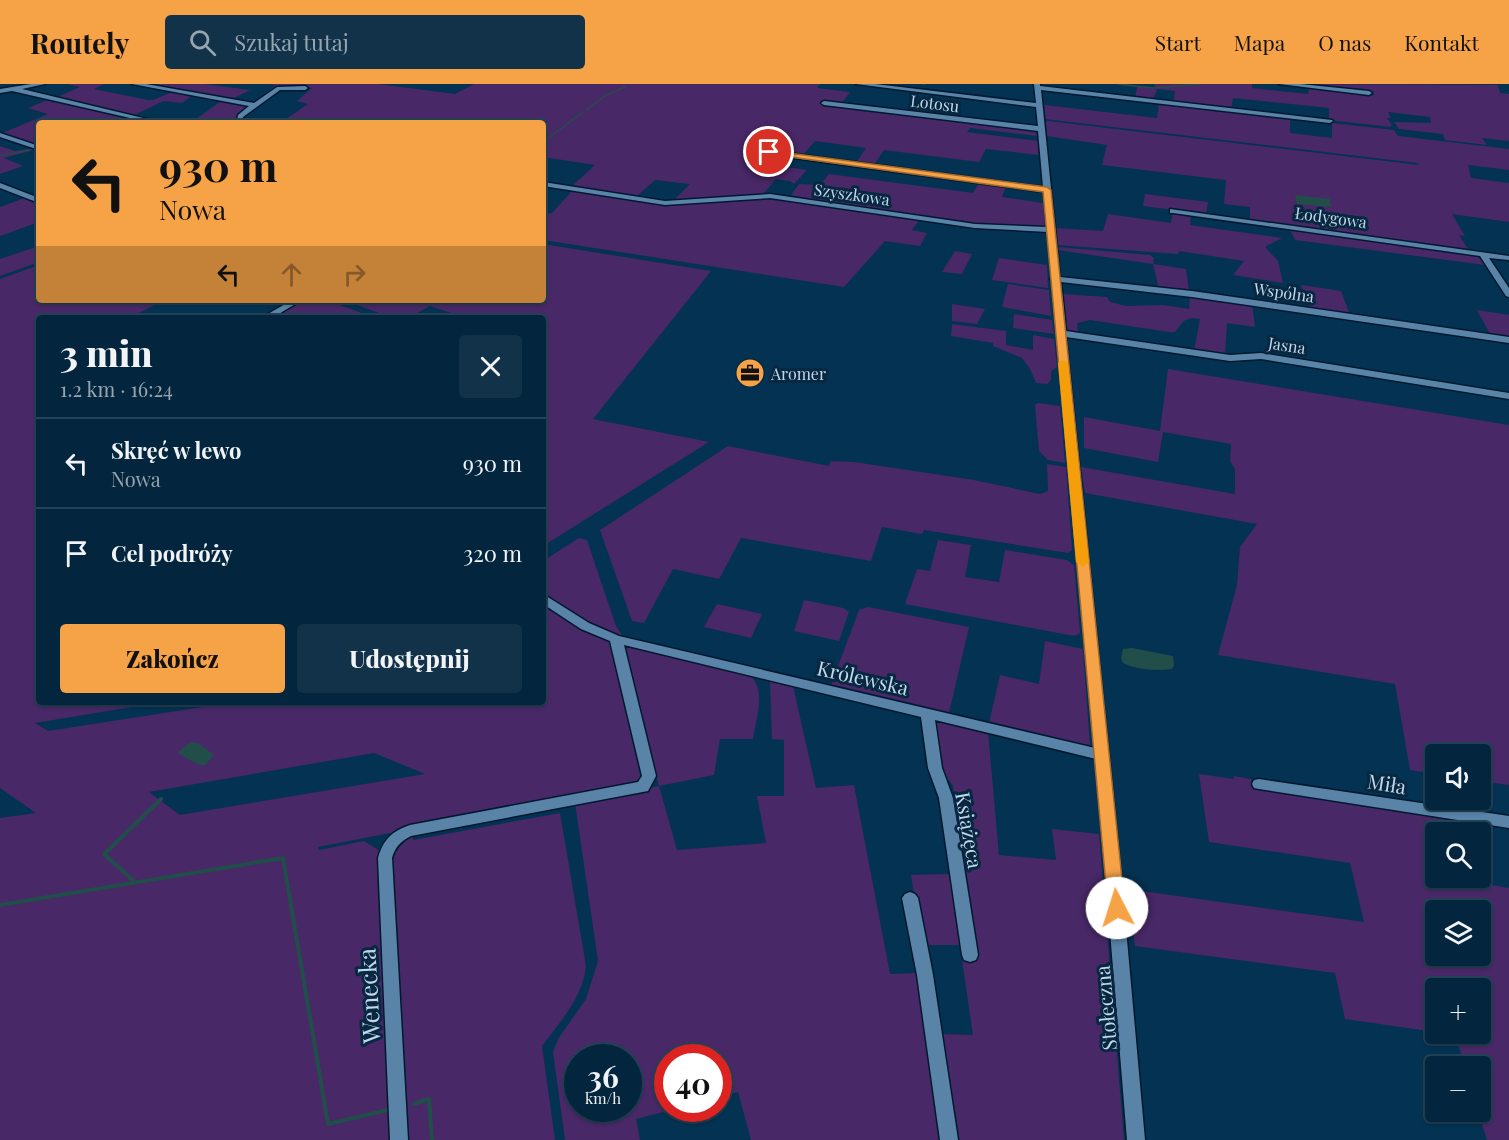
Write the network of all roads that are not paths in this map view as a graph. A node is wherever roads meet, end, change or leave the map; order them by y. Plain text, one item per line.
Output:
1 (42, 84) edge
2 (135, 84) edge
3 (859, 84) edge
4 (1282, 84) edge
5 (1037, 86) edge
6 (305, 88) dead end
7 (12, 89) junction
8 (0, 91) edge
9 (1369, 93) dead end
10 (824, 103) dead end
11 (253, 105) junction
12 (1039, 105) junction
13 (148, 120) edge
14 (240, 120) edge
15 (1330, 121) dead end
16 (1042, 129) junction
17 (0, 135) edge
18 (36, 147) edge
19 (750, 150) dead end
20 (546, 184) edge
21 (0, 185) edge
22 (1047, 190) junction
23 (36, 200) edge
24 (1173, 211) dead end
25 (1050, 230) junction
26 (1484, 256) junction
27 (1509, 258) edge
28 (1054, 279) junction
29 (1509, 294) edge
30 (292, 303) edge
31 (270, 315) edge
32 (1060, 333) junction
33 (1509, 340) edge
34 (1509, 396) edge
35 (546, 600) edge
36 (616, 639) junction
37 (927, 712) junction
38 (1101, 755) junction
39 (1259, 784) dead end
40 (1509, 822) edge
41 (910, 898) dead end
42 (970, 955) dead end
43 (399, 1140) edge
44 (948, 1140) edge
45 (1136, 1140) edge

1 - 7 street
2 - 11 street
3 - 12 street
4 - 9 street
5 - 12 street, Stołeczna
5 - 15 street
6 - 11 street
7 - 8 street
7 - 13 street
10 - 16 street, Lotosu
11 - 14 street
12 - 16 street, Stołeczna
16 - 22 street, Stołeczna
17 - 18 street
19 - 22 street
20 - 25 street, Szyszkowa
21 - 23 street
22 - 25 street, Stołeczna
24 - 26 street, Łodygowa
25 - 28 street, Stołeczna
26 - 27 street, Łodygowa
26 - 29 street
28 - 32 street, Stołeczna
28 - 33 street, Wspólna
30 - 31 street
32 - 34 street, Jasna
32 - 38 street, Stołeczna
35 - 36 street, Królewska
36 - 37 street, Królewska
36 - 43 street, Wenecka
37 - 38 street, Królewska
37 - 42 street, Książęca
38 - 45 street, Stołeczna
39 - 40 street, Miła
41 - 44 street

